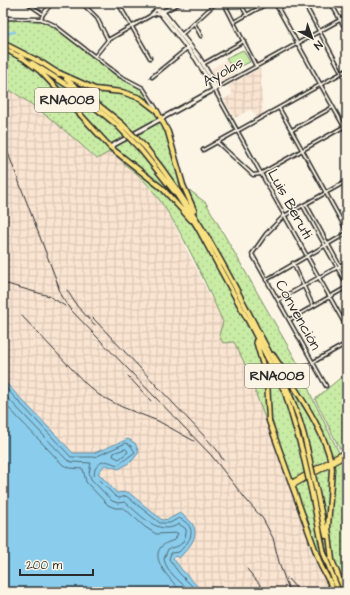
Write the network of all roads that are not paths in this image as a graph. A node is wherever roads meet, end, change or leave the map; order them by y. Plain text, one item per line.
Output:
1 (27, 3) edge
2 (52, 3) edge
3 (82, 3) edge
4 (118, 3) edge
5 (152, 3) edge
6 (156, 3) edge
7 (169, 3) edge
8 (179, 3) edge
9 (216, 3) edge
10 (224, 3) edge
11 (240, 3) edge
12 (257, 3) edge
13 (268, 3) edge
14 (275, 3) edge
15 (283, 3) edge
16 (304, 3) edge
17 (331, 3) edge
18 (260, 8) junction
19 (159, 9) junction
20 (279, 10) junction
21 (162, 12) junction
22 (43, 14) junction
23 (247, 15) junction
24 (150, 16) junction
25 (347, 16) edge
26 (3, 18) edge
27 (41, 19) junction
28 (340, 20) junction
29 (234, 22) junction
30 (194, 23) junction
31 (131, 26) junction
32 (319, 31) junction
33 (347, 32) edge
34 (181, 35) junction
35 (201, 36) dead end
36 (108, 40) junction
37 (244, 41) junction
38 (3, 43) edge
39 (298, 43) junction
40 (189, 47) junction
41 (3, 48) edge
42 (20, 56) junction
43 (95, 56) junction
44 (150, 58) dead end
45 (203, 64) junction
46 (256, 66) junction
47 (347, 70) edge
48 (56, 72) junction
49 (342, 73) junction
50 (152, 77) dead end
51 (320, 84) junction
52 (216, 89) junction
53 (333, 107) junction
54 (279, 108) junction
55 (157, 111) junction
56 (162, 119) junction
57 (120, 124) junction
58 (347, 125) edge
59 (344, 127) junction
60 (292, 130) junction
61 (237, 131) junction
62 (347, 132) edge
63 (217, 142) junction
64 (110, 147) junction
65 (203, 150) dead end
66 (302, 150) junction
67 (260, 174) junction
68 (347, 181) edge
69 (326, 193) junction
70 (306, 204) junction
71 (303, 206) junction
72 (284, 216) junction
73 (199, 226) junction
74 (347, 232) edge
75 (328, 244) junction
76 (325, 245) junction
77 (306, 256) junction
78 (347, 262) edge
79 (293, 263) junction
80 (339, 267) junction
81 (319, 278) junction
82 (347, 279) edge
83 (266, 280) junction
84 (305, 285) junction
85 (347, 286) edge
86 (330, 297) junction
87 (278, 300) junction
88 (313, 306) junction
89 (289, 320) junction
90 (251, 326) junction
91 (347, 328) edge
92 (258, 332) junction
93 (347, 343) edge
94 (312, 362) junction
95 (300, 369) dead end
96 (326, 386) dead end
97 (299, 427) junction
98 (304, 449) junction
99 (347, 451) edge
100 (347, 455) edge
101 (331, 462) junction
102 (291, 484) junction
103 (332, 560) junction
104 (335, 592) edge
105 (339, 592) edge
106 (345, 592) edge

1 - 22 street
2 - 22 street
3 - 36 street
4 - 31 street
5 - 19 street
6 - 19 street
7 - 19 street
8 - 21 street
9 - 30 street
10 - 29 street
11 - 23 street
12 - 18 street
13 - 18 street
14 - 20 street
15 - 20 street
16 - 32 street
17 - 28 street
18 - 23 street
19 - 21 street
19 - 24 street
20 - 39 street
21 - 24 street
21 - 34 street
21 - 40 street
22 - 27 street
23 - 29 street
24 - 31 street
25 - 28 street, Ayolas
26 - 27 street
27 - 43 street
28 - 32 street, Ayolas
28 - 33 street
29 - 37 street
30 - 34 street
30 - 35 street
31 - 36 street
31 - 44 street
32 - 39 street, Ayolas
32 - 49 street
34 - 40 street
36 - 43 street
37 - 45 street
37 - 46 street
38 - 48 highway, RNA008
39 - 46 street, Ayolas
39 - 51 street
40 - 45 street
40 - 50 street
40 - 52 street
41 - 42 highway, RNA008
42 - 57 highway, RNA008
42 - 64 highway, RNA008
43 - 55 street
45 - 52 street
46 - 52 street, Ayolas
47 - 49 street
48 - 55 highway
48 - 57 highway, RNA008
49 - 51 street
51 - 53 street
51 - 54 street
52 - 56 street, Ayolas
52 - 61 street, Luis Beruti
53 - 59 street
53 - 60 street
54 - 60 street
54 - 61 street
55 - 56 highway
56 - 64 street, Ayolas
56 - 73 highway, RNA008
57 - 73 highway, RNA008, bridge
58 - 59 street
59 - 62 street
59 - 66 street
60 - 66 street
61 - 63 street
61 - 67 street, Luis Beruti
63 - 65 street
63 - 67 street
64 - 73 highway
66 - 67 street
66 - 69 street
67 - 72 street, Luis Beruti
68 - 69 street
69 - 70 street
69 - 74 street
70 - 71 street
70 - 75 street
71 - 72 street
71 - 76 street
72 - 77 street, Luis Beruti
72 - 83 street, Convención
73 - 90 highway, RNA008
73 - 92 highway, RNA008
74 - 75 street
75 - 76 street
75 - 80 street
76 - 77 street
76 - 80 street
77 - 79 street
77 - 81 street, Luis Beruti
78 - 80 street
79 - 83 street
79 - 84 street
80 - 81 street
80 - 82 street
80 - 85 street
81 - 84 street
81 - 86 street, Luis Beruti
83 - 87 street, Convención
84 - 87 street
84 - 88 street
85 - 86 street
86 - 88 street
86 - 91 street, Luis Beruti
87 - 89 street, Convención
88 - 89 street
89 - 94 street, Convención
90 - 97 highway, RNA008
90 - 102 highway, RNA008
92 - 97 highway, RNA008
92 - 101 highway
93 - 94 street
94 - 95 street
94 - 96 street, Convención
97 - 98 highway, RNA008
97 - 98 highway, RNA008
98 - 103 highway, RNA008, bridge
98 - 105 highway, RNA008, bridge
99 - 101 main road
100 - 101 main road
101 - 102 main road
101 - 103 highway, RNA008
102 - 104 highway
103 - 106 highway, RNA008

